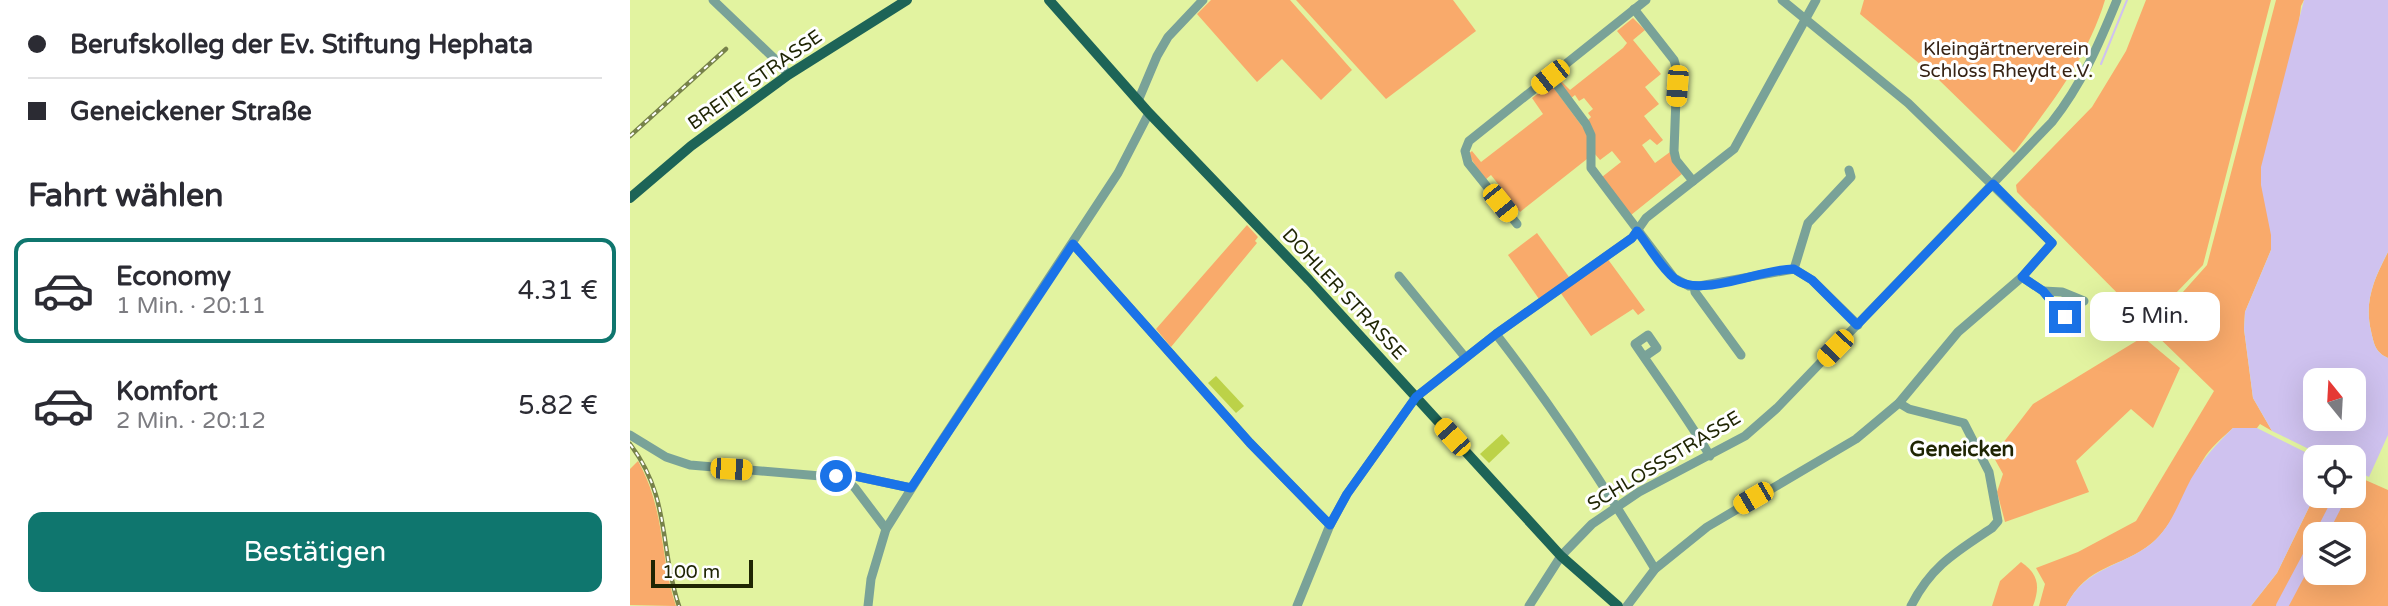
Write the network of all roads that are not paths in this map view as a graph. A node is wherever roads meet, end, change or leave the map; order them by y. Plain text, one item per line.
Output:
1 (713, 0) edge
2 (906, 0) edge
3 (1049, 0) edge
4 (1203, 0) edge
5 (1646, 0) edge
6 (1782, 0) edge
7 (1816, 0) edge
8 (2117, 0) edge
9 (1634, 9) junction
10 (1806, 19) junction
11 (788, 75) junction
12 (1550, 77) junction
13 (1138, 101) junction
14 (1149, 113) junction
15 (1849, 170) dead end
16 (1693, 181) junction
17 (1993, 184) junction
18 (630, 198) edge
19 (1517, 224) dead end
20 (1637, 231) junction
21 (1073, 244) junction
22 (1794, 269) junction
23 (1399, 276) dead end
24 (2022, 277) junction
25 (1694, 286) junction
26 (2043, 291) junction
27 (2084, 301) dead end
28 (2065, 317) dead end
29 (1857, 325) junction
30 (1496, 334) junction
31 (1741, 355) dead end
32 (1644, 356) dead end
33 (1465, 357) junction
34 (1416, 397) junction
35 (1899, 403) junction
36 (630, 435) edge
37 (1710, 456) junction
38 (836, 476) junction
39 (911, 488) junction
40 (1616, 506) junction
41 (1330, 525) junction
42 (886, 529) junction
43 (1561, 556) junction
44 (1655, 569) junction
45 (868, 606) edge
46 (1297, 606) edge
47 (1529, 606) edge
48 (1618, 606) edge
49 (1627, 606) edge
50 (1911, 606) edge

1 - 11 street
2 - 11 main road, BREITE STRASSE
3 - 13 main road, DOHLER STRASSE
4 - 13 street
5 - 9 street
6 - 10 street
7 - 10 street
8 - 17 street, SCHLOSSSTRASSE
9 - 12 street
9 - 16 street
10 - 16 street
10 - 17 street
11 - 18 main road, BREITE STRASSE
12 - 19 street
12 - 20 street
13 - 14 main road, DOHLER STRASSE
14 - 21 street
14 - 34 main road, DOHLER STRASSE
15 - 22 street
16 - 20 street
17 - 24 street
17 - 29 street, SCHLOSSSTRASSE
20 - 25 street
20 - 30 street
21 - 39 street
21 - 41 street
22 - 25 street
22 - 29 street
23 - 33 street
24 - 26 street
24 - 35 street
25 - 31 street
26 - 27 street
26 - 28 street
29 - 37 street, SCHLOSSSTRASSE
30 - 33 street
30 - 40 street
32 - 37 street
33 - 34 street
34 - 41 street
34 - 43 main road, DOHLER STRASSE
35 - 44 street
35 - 50 street
36 - 38 street
37 - 40 street, SCHLOSSSTRASSE
38 - 39 street
38 - 42 street
39 - 42 street
40 - 43 street, SCHLOSSSTRASSE
40 - 44 street
41 - 46 street
42 - 45 street
43 - 47 street, SCHLOSSSTRASSE
43 - 48 main road, DOHLER STRASSE
44 - 49 street

